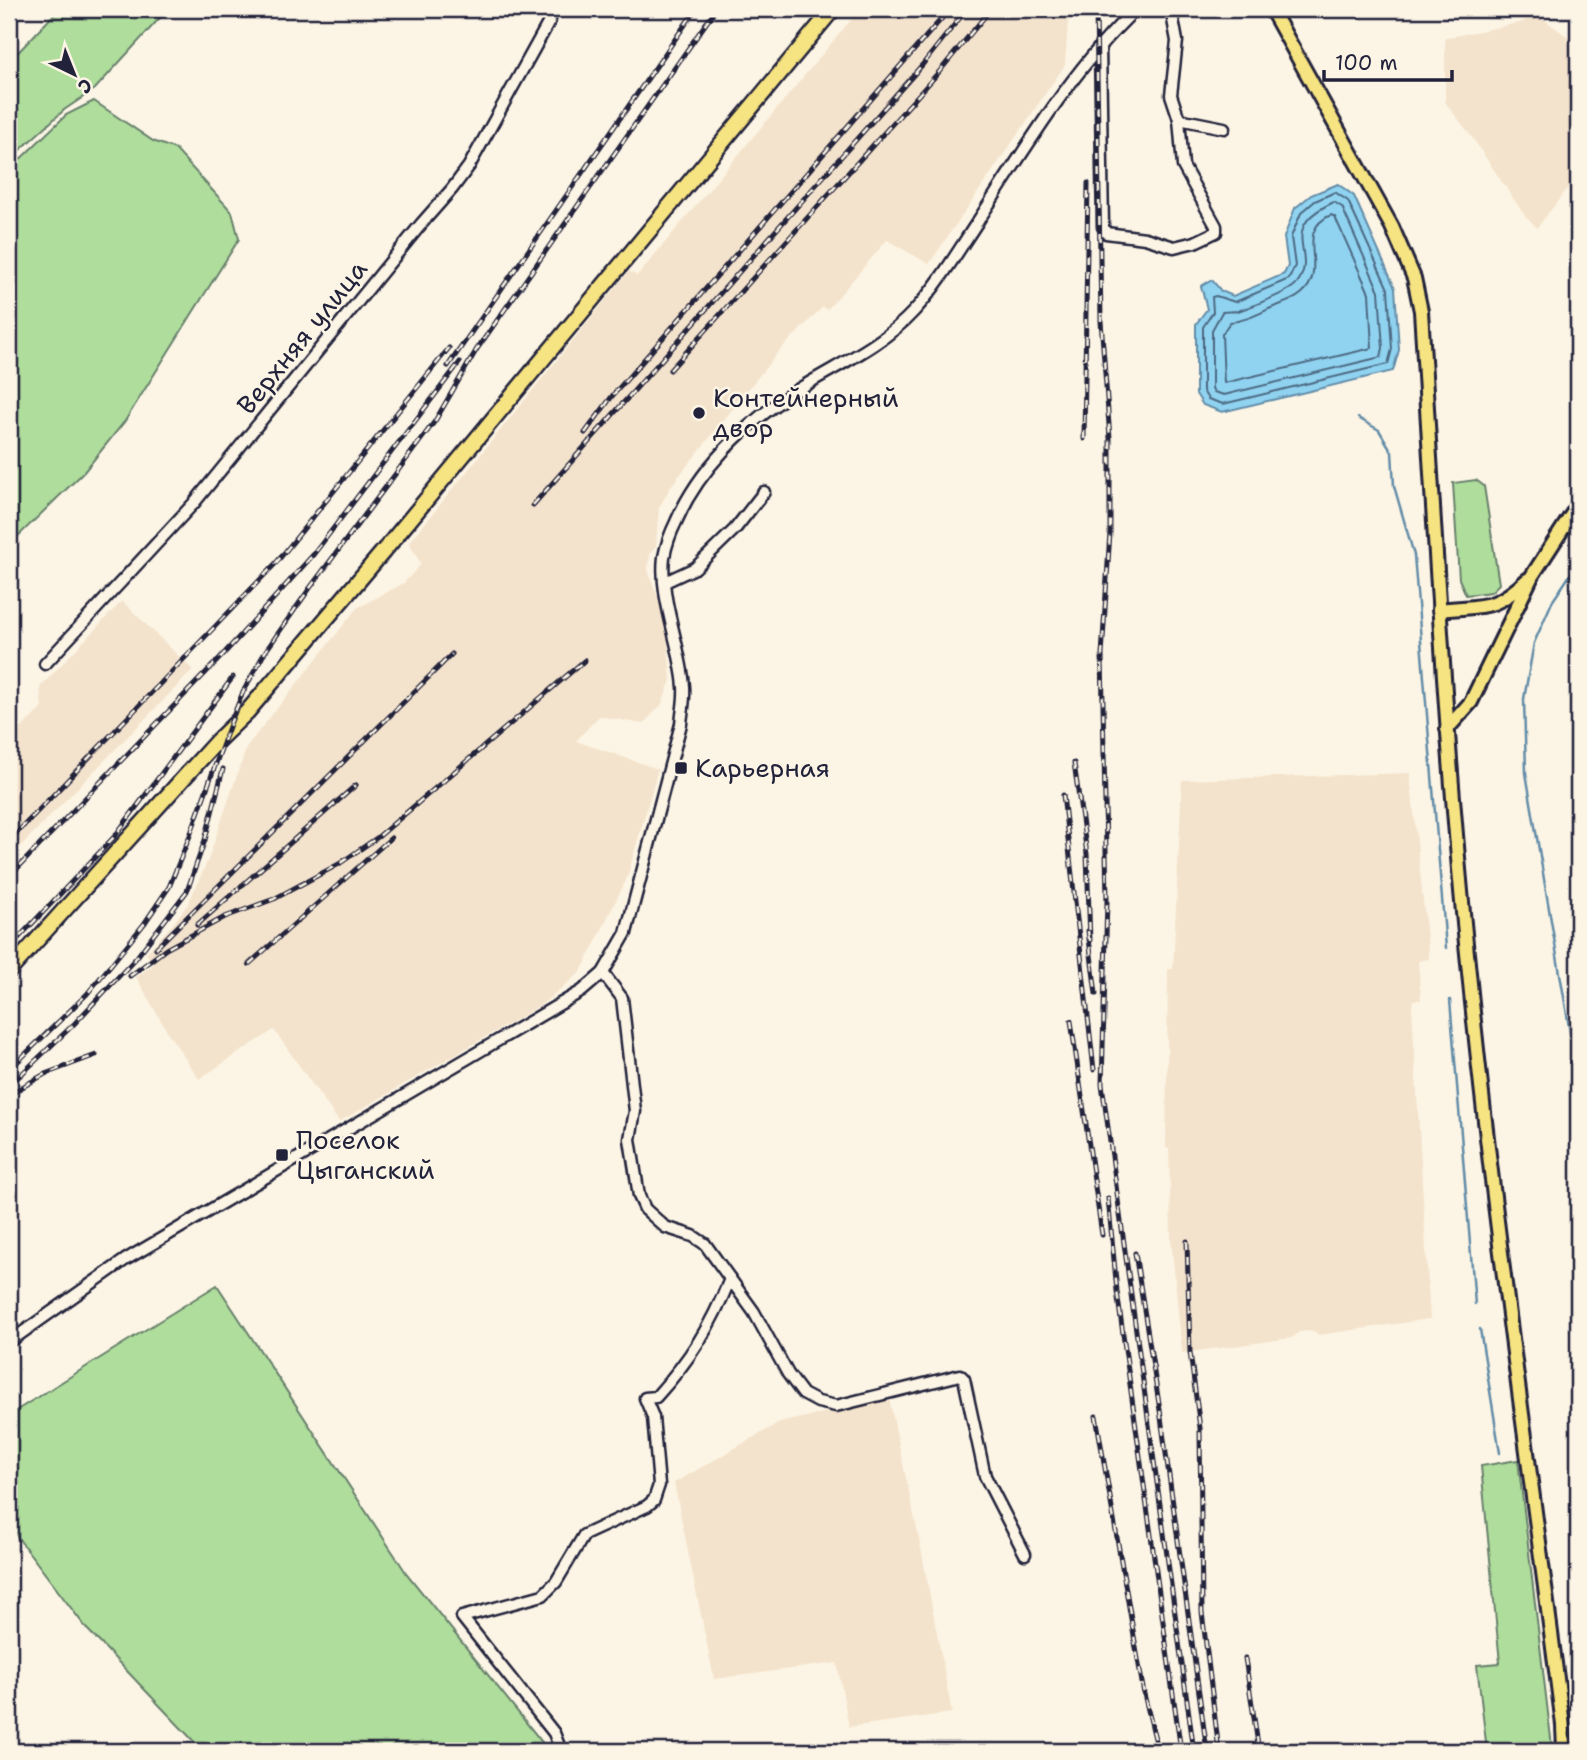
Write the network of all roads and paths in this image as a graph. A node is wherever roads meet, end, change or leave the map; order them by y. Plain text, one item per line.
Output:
1 (551, 9) edge
2 (833, 9) edge
3 (1136, 9) edge
4 (1171, 9) edge
5 (1271, 9) edge
6 (1100, 45) junction
7 (1179, 119) junction
8 (1224, 128) dead end
9 (764, 492) dead end
10 (1578, 505) edge
11 (1532, 576) junction
12 (664, 582) junction
13 (1439, 610) junction
14 (45, 664) dead end
15 (1447, 729) junction
16 (9, 971) edge
17 (603, 973) junction
18 (730, 1279) junction
19 (9, 1342) edge
20 (1026, 1554) dead end
21 (561, 1751) edge
22 (1564, 1751) edge

1 - 14 street, Верхняя улица
2 - 16 highway
3 - 6 street
4 - 7 street
5 - 13 main road
6 - 7 street
6 - 12 street
7 - 8 street
9 - 12 street
10 - 11 main road
11 - 13 main road
11 - 15 main road
12 - 17 street
13 - 15 main road
15 - 22 main road
17 - 18 street
17 - 19 street
18 - 20 street
18 - 21 street

